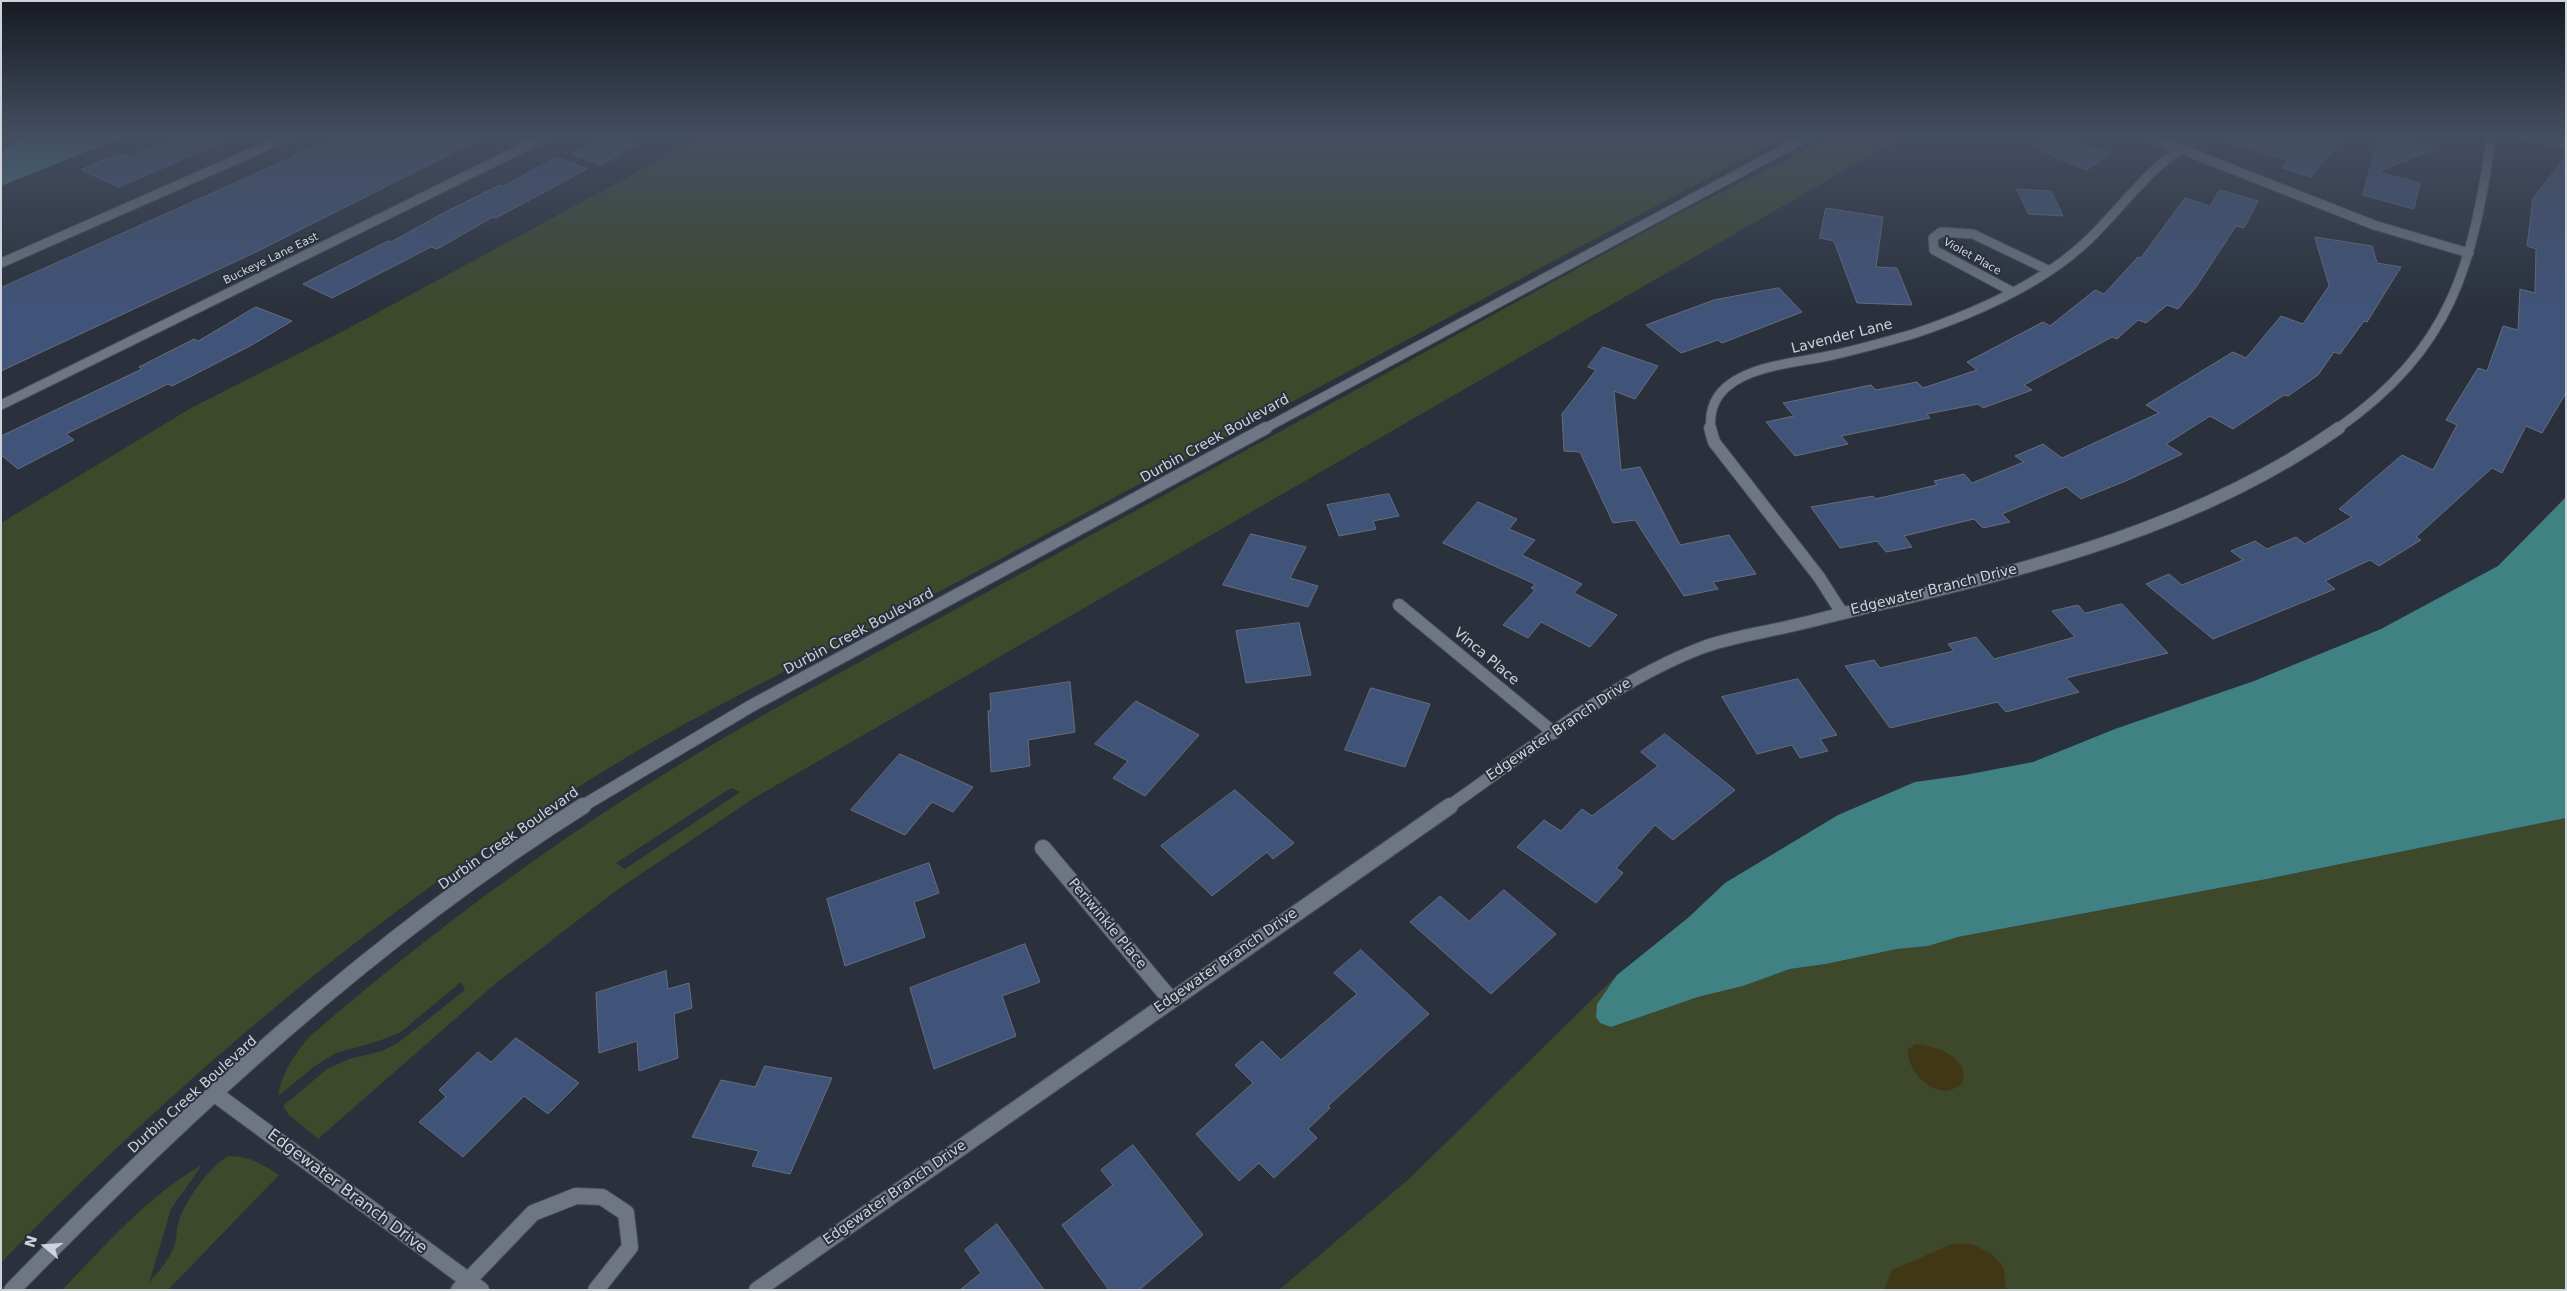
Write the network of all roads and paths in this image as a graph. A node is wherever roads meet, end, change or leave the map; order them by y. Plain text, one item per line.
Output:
1 (157, 194) edge
2 (429, 194) edge
3 (1701, 194) edge
4 (2130, 194) edge
5 (2295, 194) edge
6 (2480, 194) edge
7 (2469, 253) junction
8 (1, 263) edge
9 (2048, 270) junction
10 (2013, 292) junction
11 (1, 405) edge
12 (1399, 605) dead end
13 (1842, 612) junction
14 (1554, 733) junction
15 (1043, 848) dead end
16 (1171, 1000) junction
17 (215, 1094) junction
18 (469, 1287) edge
19 (12, 1290) edge
20 (596, 1290) edge
21 (757, 1290) edge

1 - 8 street
2 - 11 street, Buckeye Lane East
3 - 17 street, Durbin Creek Boulevard
4 - 9 street, Lavender Lane
5 - 7 street
6 - 7 street, Edgewater Branch Drive
7 - 13 street, Edgewater Branch Drive
9 - 10 street, Lavender Lane
9 - 10 street, Violet Place
10 - 13 street, Lavender Lane
12 - 14 street, Vinca Place
13 - 14 street, Edgewater Branch Drive
14 - 16 street, Edgewater Branch Drive
15 - 16 street, Periwinkle Place
16 - 21 street, Edgewater Branch Drive
17 - 18 street, Edgewater Branch Drive
17 - 19 street, Durbin Creek Boulevard
18 - 20 street

